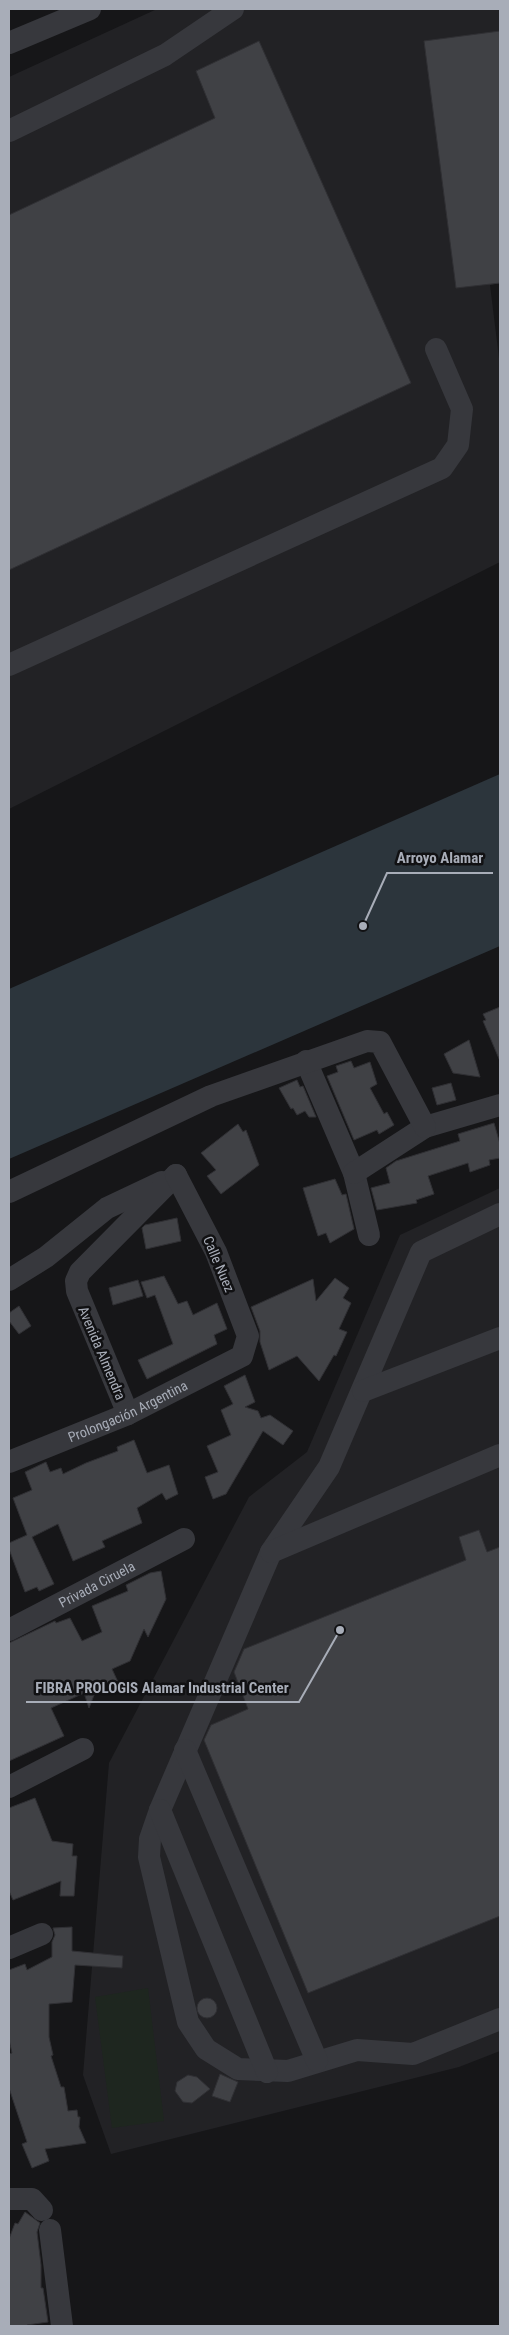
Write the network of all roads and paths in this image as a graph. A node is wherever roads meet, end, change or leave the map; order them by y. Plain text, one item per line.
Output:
1 (90, 9) edge
2 (233, 9) edge
3 (9, 42) edge
4 (9, 131) edge
5 (436, 349) dead end
6 (9, 665) edge
7 (306, 1061) junction
8 (500, 1105) edge
9 (425, 1127) junction
10 (354, 1173) junction
11 (176, 1175) junction
12 (9, 1192) edge
13 (500, 1214) edge
14 (368, 1235) dead end
15 (9, 1280) edge
16 (500, 1338) edge
17 (242, 1356) joint
18 (363, 1391) junction
19 (128, 1414) junction
20 (500, 1455) edge
21 (9, 1462) edge
22 (184, 1539) dead end
23 (271, 1552) junction
24 (9, 1630) edge
25 (83, 1749) dead end
26 (185, 1750) junction
27 (9, 1787) edge
28 (160, 1810) junction
29 (42, 1934) dead end
30 (9, 1948) edge
31 (500, 2019) edge
32 (317, 2061) junction
33 (267, 2072) junction
34 (9, 2198) edge
35 (42, 2210) dead end
36 (50, 2230) dead end
37 (62, 2326) edge

1 - 3 street
2 - 4 street
5 - 6 street
7 - 9 street
7 - 10 street
7 - 12 street
8 - 9 street
9 - 10 street
10 - 14 street
11 - 15 street
11 - 17 street, Calle Nuez
11 - 19 street, Avenida Almendra
13 - 18 street
16 - 18 street
17 - 19 street, Prolongación Argentina
18 - 23 street
19 - 21 street, Prolongación Argentina
20 - 23 street
22 - 24 street, Privada Ciruela
23 - 26 street
25 - 27 street
26 - 28 street
26 - 32 street
28 - 33 street
28 - 33 street
29 - 30 street
31 - 32 street
32 - 33 street
34 - 35 street
36 - 37 street

